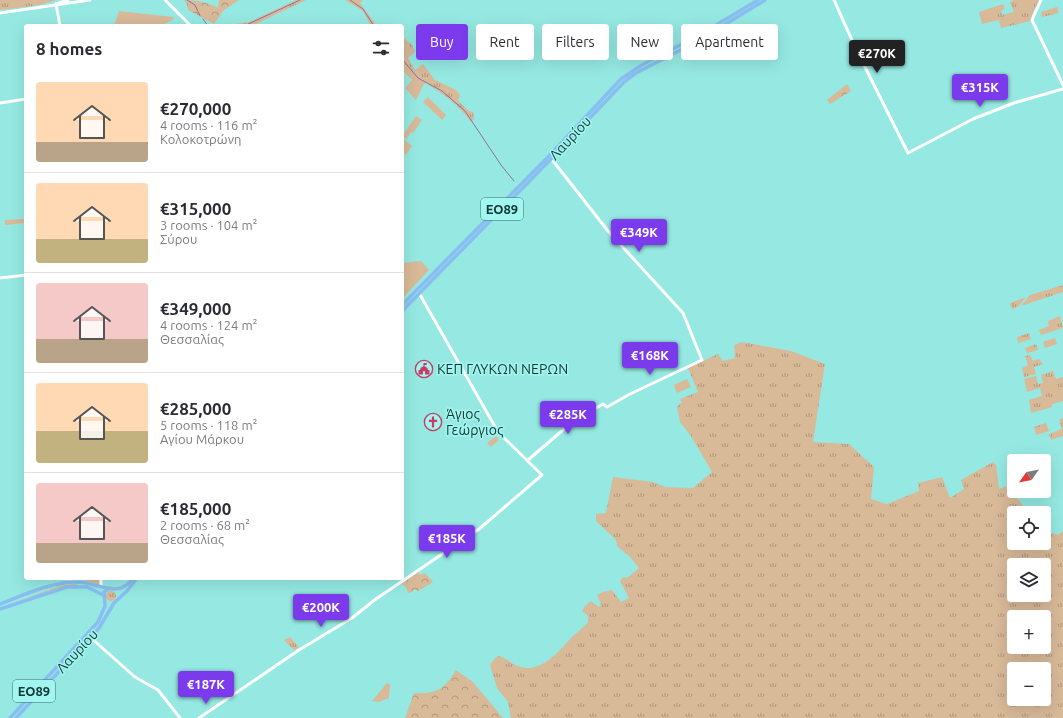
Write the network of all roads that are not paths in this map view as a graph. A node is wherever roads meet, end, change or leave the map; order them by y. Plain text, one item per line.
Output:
1 (68, 0) edge
2 (90, 0) edge
3 (165, 0) edge
4 (758, 0) edge
5 (765, 0) edge
6 (834, 0) edge
7 (1041, 0) edge
8 (56, 4) junction
9 (0, 13) edge
10 (60, 24) edge
11 (189, 24) edge
12 (1063, 85) edge
13 (1063, 89) edge
14 (24, 99) edge
15 (0, 103) edge
16 (551, 157) junction
17 (24, 275) edge
18 (0, 278) edge
19 (418, 291) junction
20 (404, 303) edge
21 (404, 308) edge
22 (528, 460) junction
23 (73, 580) edge
24 (81, 580) edge
25 (101, 580) edge
26 (131, 580) edge
27 (136, 580) edge
28 (404, 580) edge
29 (404, 580) edge
30 (68, 582) junction
31 (83, 586) junction
32 (102, 587) junction
33 (110, 588) junction
34 (115, 590) junction
35 (103, 595) junction
36 (118, 599) junction
37 (105, 601) junction
38 (114, 603) junction
39 (0, 604) edge
40 (0, 609) edge
41 (90, 637) junction
42 (10, 718) edge
43 (16, 718) edge
44 (180, 718) edge
45 (199, 718) edge

1 - 8 street
2 - 8 street
3 - 11 street
4 - 16 main road, Λαυρίου / ΕΟ89
5 - 16 main road, Λαυρίου / ΕΟ89
6 - 13 street
7 - 12 street
8 - 9 street
8 - 10 street
14 - 15 street
16 - 19 main road, Λαυρίου / ΕΟ89
16 - 22 street
17 - 18 street
19 - 20 main road, Λαυρίου / ΕΟ89
19 - 21 main road, Λαυρίου / ΕΟ89
19 - 22 street
22 - 28 street
23 - 30 street
24 - 30 main road
24 - 31 street
24 - 32 main road
25 - 32 street
26 - 34 main road
27 - 36 main road, Λαυρίου / ΕΟ89
29 - 45 street
30 - 39 main road
31 - 35 main road
31 - 40 main road
32 - 33 main road
33 - 34 main road
33 - 35 main road
34 - 36 main road
35 - 37 main road
36 - 38 main road, Λαυρίου / ΕΟ89
37 - 38 main road
37 - 42 main road, Λαυρίου / ΕΟ89
38 - 41 main road, Λαυρίου / ΕΟ89
41 - 43 main road, Λαυρίου / ΕΟ89
41 - 44 street

